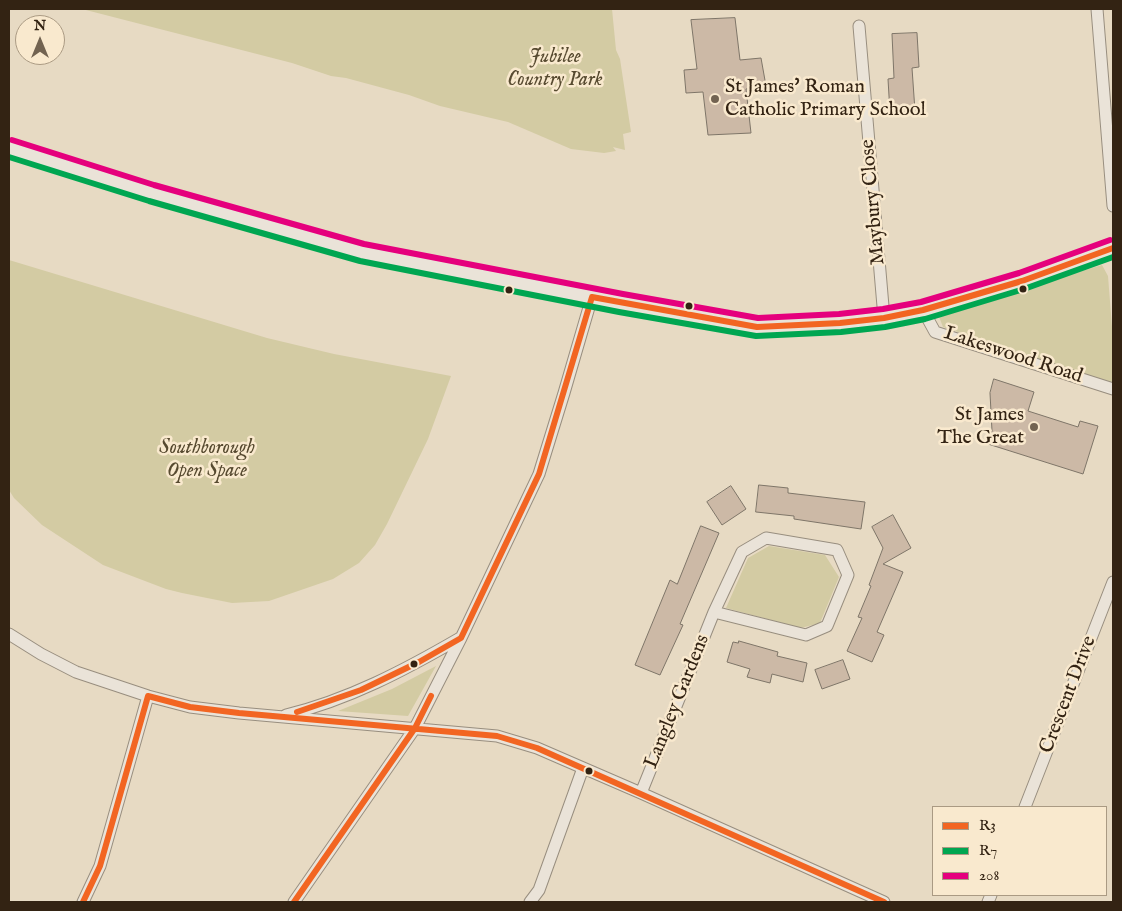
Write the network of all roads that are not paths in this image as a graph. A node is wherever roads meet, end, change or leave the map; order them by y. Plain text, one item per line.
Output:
1 (1097, 9) edge
2 (860, 26) dead end
3 (9, 148) edge
4 (1113, 206) edge
5 (1113, 248) edge
6 (592, 297) junction
7 (923, 310) junction
8 (884, 318) junction
9 (1113, 389) edge
10 (1113, 582) edge
11 (714, 612) junction
12 (9, 634) edge
13 (461, 638) junction
14 (148, 696) junction
15 (277, 717) junction
16 (415, 728) junction
17 (582, 768) junction
18 (641, 793) junction
19 (1025, 806) edge
20 (82, 902) edge
21 (294, 902) edge
22 (530, 902) edge
23 (884, 902) edge

1 - 4 street
2 - 8 street, Maybury Close
3 - 6 street
5 - 7 street
6 - 8 street
6 - 13 street
7 - 8 street
7 - 9 street, Lakeswood Road
10 - 19 street, Crescent Drive
11 - 11 street, Langley Gardens
11 - 18 street, Langley Gardens
12 - 14 street
13 - 15 street
13 - 16 street
14 - 15 street
14 - 20 street
15 - 16 street
16 - 17 street
16 - 21 street
17 - 18 street
17 - 22 street
18 - 23 street

